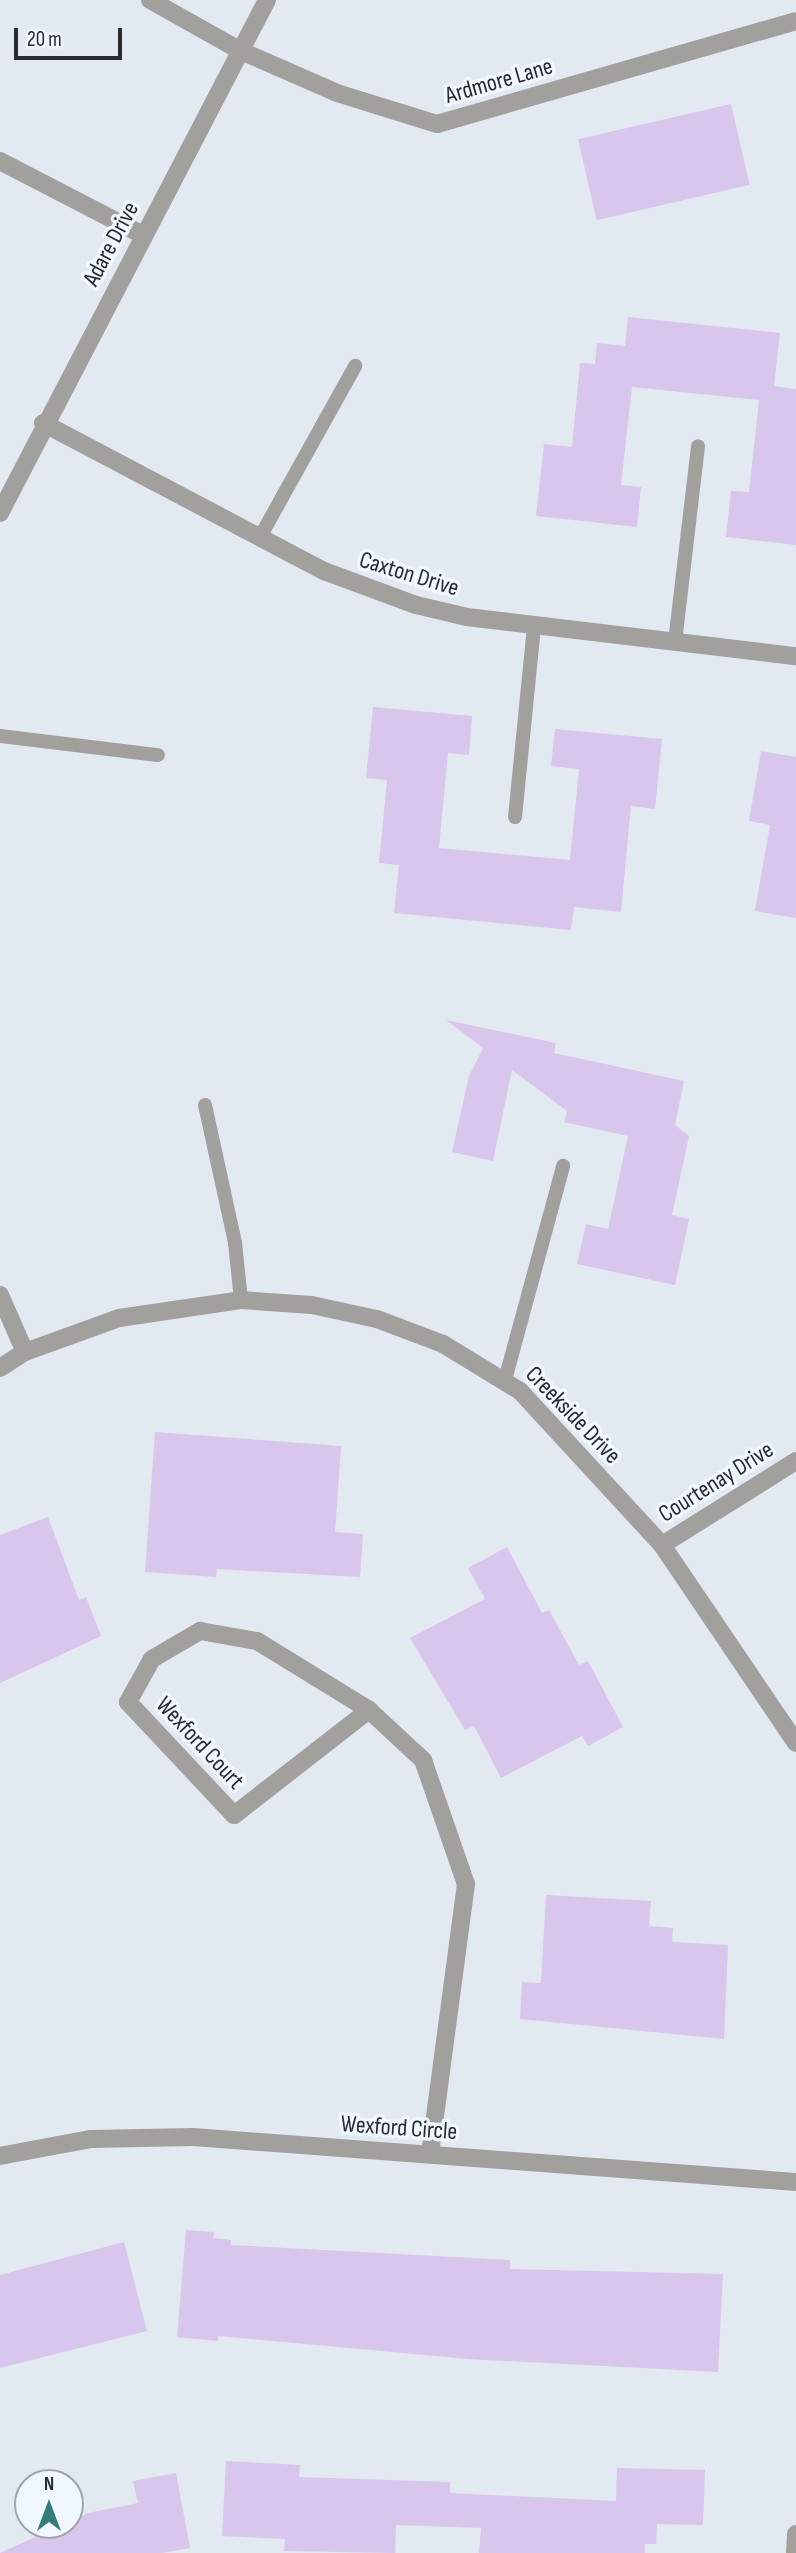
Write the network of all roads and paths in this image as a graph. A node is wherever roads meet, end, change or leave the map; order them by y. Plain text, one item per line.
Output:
1 (150, 0) edge
2 (268, 0) edge
3 (796, 21) edge
4 (241, 51) junction
5 (0, 161) edge
6 (143, 235) junction
7 (355, 366) dead end
8 (43, 423) junction
9 (698, 446) dead end
10 (0, 513) edge
11 (260, 537) junction
12 (534, 625) junction
13 (675, 642) junction
14 (796, 656) edge
15 (0, 736) edge
16 (158, 755) dead end
17 (514, 817) dead end
18 (205, 1105) dead end
19 (563, 1166) dead end
20 (0, 1295) edge
21 (241, 1300) junction
22 (25, 1352) junction
23 (0, 1368) edge
24 (505, 1380) junction
25 (796, 1461) edge
26 (663, 1545) junction
27 (369, 1710) junction
28 (796, 1743) edge
29 (430, 2155) junction
30 (0, 2156) edge
31 (796, 2182) edge
32 (796, 2534) edge
33 (794, 2553) edge

1 - 4 street, Ardmore Lane
2 - 4 street, Adare Drive
3 - 4 street, Ardmore Lane
4 - 6 street, Adare Drive
5 - 6 street
6 - 8 street, Adare Drive
7 - 11 lane
8 - 10 street, Adare Drive
8 - 11 street, Caxton Drive
9 - 13 lane
11 - 12 street, Caxton Drive
12 - 13 street, Caxton Drive
12 - 17 lane
13 - 14 street, Caxton Drive
15 - 16 lane
18 - 21 lane
19 - 24 lane
20 - 22 street
21 - 22 street, Creekside Drive
21 - 24 street, Creekside Drive
22 - 23 street, Creekside Drive
24 - 26 street, Creekside Drive
25 - 26 street, Courtenay Drive
26 - 28 street, Creekside Drive
27 - 27 street, Wexford Court
27 - 29 street, Wexford Court
29 - 30 street, Wexford Circle
29 - 31 street, Wexford Circle
32 - 33 street

